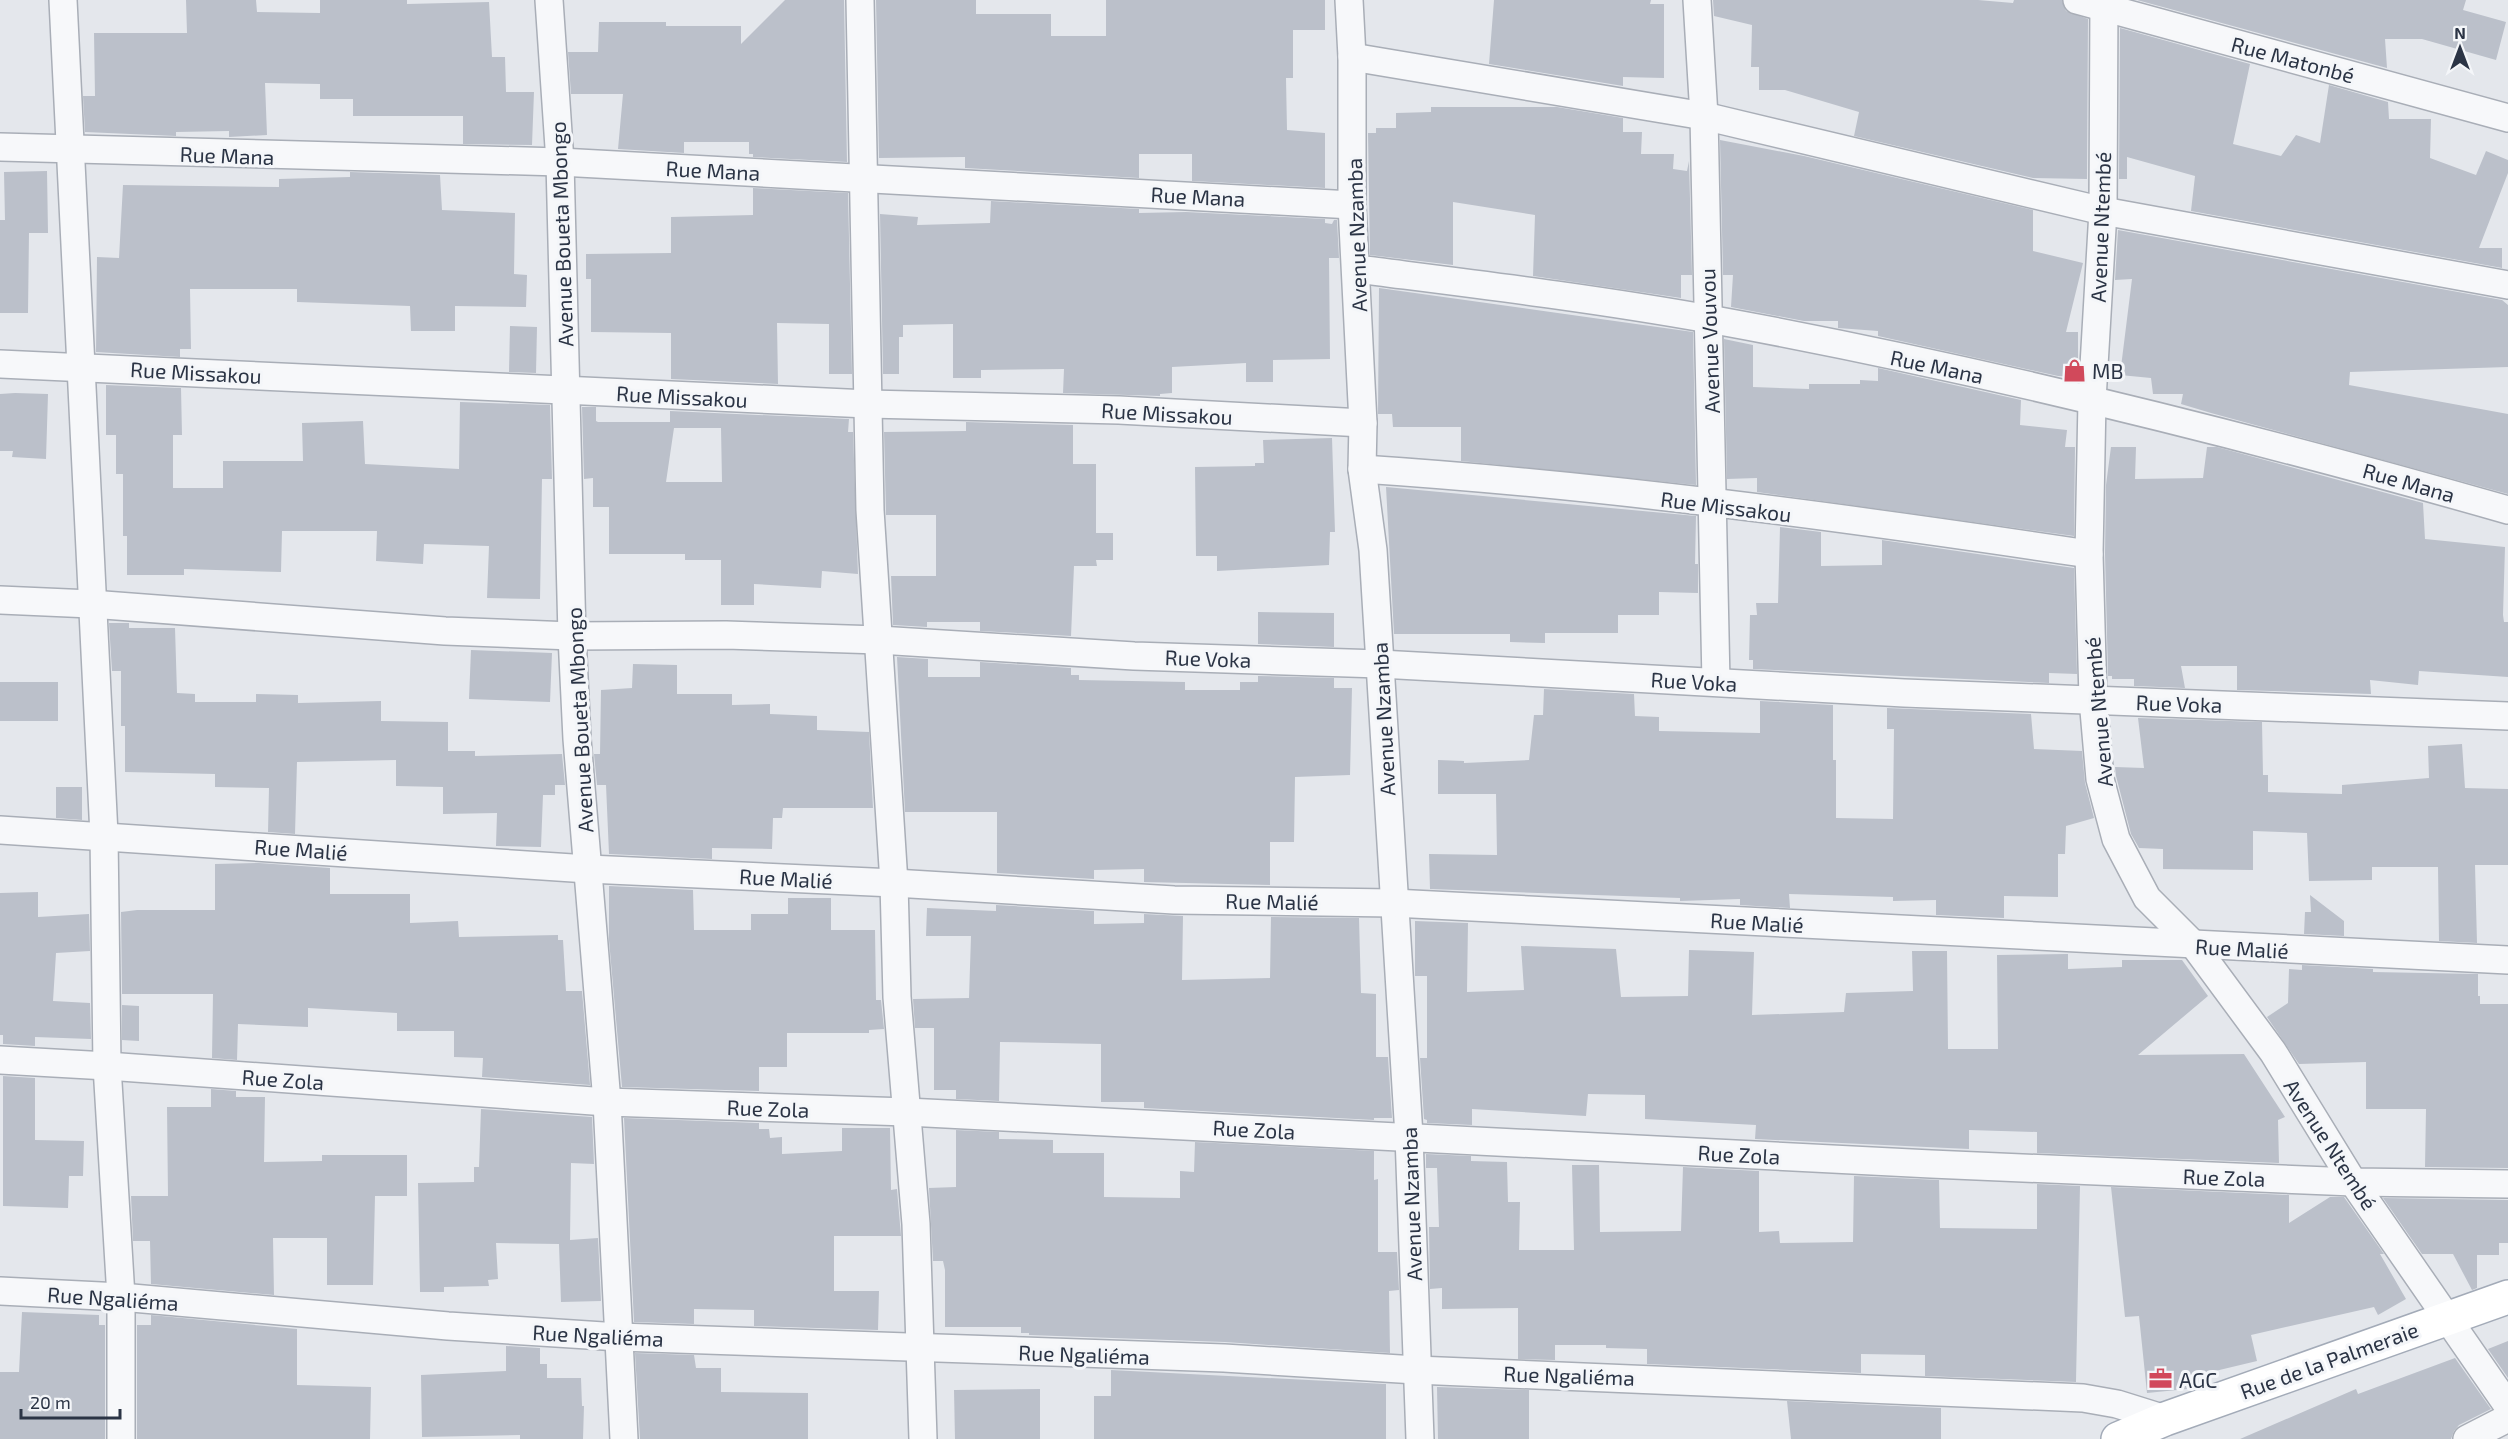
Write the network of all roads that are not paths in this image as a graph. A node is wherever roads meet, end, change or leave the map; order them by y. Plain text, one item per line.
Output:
1 (63, 0) edge
2 (549, 0) edge
3 (860, 0) edge
4 (1349, 0) edge
5 (1697, 0) edge
6 (2078, 0) edge
7 (2104, 4) edge
8 (1352, 57) junction
9 (1704, 116) junction
10 (2508, 118) edge
11 (0, 147) edge
12 (72, 150) junction
13 (560, 162) junction
14 (864, 178) junction
15 (1352, 205) junction
16 (2103, 211) junction
17 (1357, 268) junction
18 (2508, 285) edge
19 (1708, 319) junction
20 (0, 364) edge
21 (81, 367) junction
22 (567, 390) junction
23 (2092, 400) junction
24 (868, 404) junction
25 (1363, 423) junction
26 (1362, 469) junction
27 (1714, 504) junction
28 (2508, 510) edge
29 (2089, 554) junction
30 (0, 600) edge
31 (91, 604) junction
32 (572, 636) junction
33 (879, 640) junction
34 (1380, 664) junction
35 (1716, 682) junction
36 (2092, 699) junction
37 (2508, 716) edge
38 (0, 830) edge
39 (104, 835) junction
40 (588, 869) junction
41 (894, 883) junction
42 (1393, 903) junction
43 (2194, 945) junction
44 (2508, 960) edge
45 (0, 1060) edge
46 (107, 1066) junction
47 (607, 1102) junction
48 (907, 1112) junction
49 (1408, 1136) junction
50 (2353, 1182) junction
51 (2508, 1184) edge
52 (0, 1291) edge
53 (121, 1297) junction
54 (2508, 1297) edge
55 (2448, 1317) junction
56 (619, 1337) junction
57 (920, 1349) junction
58 (1416, 1370) junction
59 (2508, 1406) edge
60 (2508, 1418) edge
61 (2165, 1419) junction
62 (121, 1439) edge
63 (624, 1439) edge
64 (923, 1439) edge
65 (1420, 1439) edge
66 (2118, 1439) edge
67 (2467, 1439) edge

1 - 12 street
2 - 13 street, Avenue Boueta Mbongo
3 - 14 street
4 - 8 street, Avenue Nzamba
5 - 9 street, Avenue Vouvou
6 - 7 street, Rue Matonbé
7 - 10 street, Rue Matonbé
7 - 16 street, Avenue Ntembé
8 - 9 street
8 - 15 street, Avenue Nzamba
9 - 16 street
9 - 19 street, Avenue Vouvou
11 - 12 street, Rue Mana
12 - 13 street, Rue Mana
12 - 21 street
13 - 14 street, Rue Mana
13 - 22 street, Avenue Boueta Mbongo
14 - 15 street, Rue Mana
14 - 24 street
15 - 17 street, Avenue Nzamba
16 - 18 street
16 - 23 street, Avenue Ntembé
17 - 19 street, Rue Mana
17 - 25 street, Avenue Nzamba
19 - 23 street, Rue Mana
19 - 27 street, Avenue Vouvou
20 - 21 street, Rue Missakou
21 - 22 street, Rue Missakou
21 - 31 street
22 - 24 street, Rue Missakou
22 - 32 street, Avenue Boueta Mbongo
23 - 28 street, Rue Mana
23 - 29 street, Avenue Ntembé
24 - 25 street, Rue Missakou
24 - 33 street
25 - 26 street, Avenue Nzamba
26 - 27 street, Rue Missakou
26 - 34 street, Avenue Nzamba
27 - 29 street, Rue Missakou
27 - 35 street, Avenue Vouvou
29 - 36 street, Avenue Ntembé
30 - 31 street, Rue Voka
31 - 32 street, Rue Voka
31 - 39 street
32 - 33 street, Rue Voka
32 - 40 street, Avenue Boueta Mbongo
33 - 34 street, Rue Voka
33 - 41 street
34 - 35 street, Rue Voka
34 - 42 street, Avenue Nzamba
35 - 36 street, Rue Voka
36 - 37 street, Rue Voka
36 - 43 street, Avenue Ntembé
38 - 39 street, Rue Malié
39 - 40 street, Rue Malié
39 - 46 street
40 - 41 street, Rue Malié
40 - 47 street, Avenue Boueta Mbongo
41 - 42 street, Rue Malié
41 - 48 street
42 - 43 street, Rue Malié
42 - 49 street, Avenue Nzamba
43 - 44 street, Rue Malié
43 - 50 street, Avenue Ntembé
45 - 46 street, Rue Zola
46 - 47 street, Rue Zola
46 - 53 street
47 - 48 street, Rue Zola
47 - 56 street, Avenue Boueta Mbongo
48 - 49 street, Rue Zola
48 - 57 street
49 - 50 street, Rue Zola
49 - 58 street, Avenue Nzamba
50 - 51 street, Rue Zola
50 - 55 street, Avenue Ntembé
52 - 53 street, Rue Ngaliéma
53 - 56 street, Rue Ngaliéma
53 - 62 street
54 - 55 main road, Rue de la Palmeraie
55 - 59 street, Avenue Ntembé
55 - 61 main road, Rue de la Palmeraie
56 - 57 street, Rue Ngaliéma
56 - 63 street, Avenue Boueta Mbongo
57 - 58 street, Rue Ngaliéma
57 - 64 street
58 - 61 street, Rue Ngaliéma
58 - 65 street, Avenue Nzamba
60 - 67 street
61 - 66 main road, Rue de la Palmeraie

